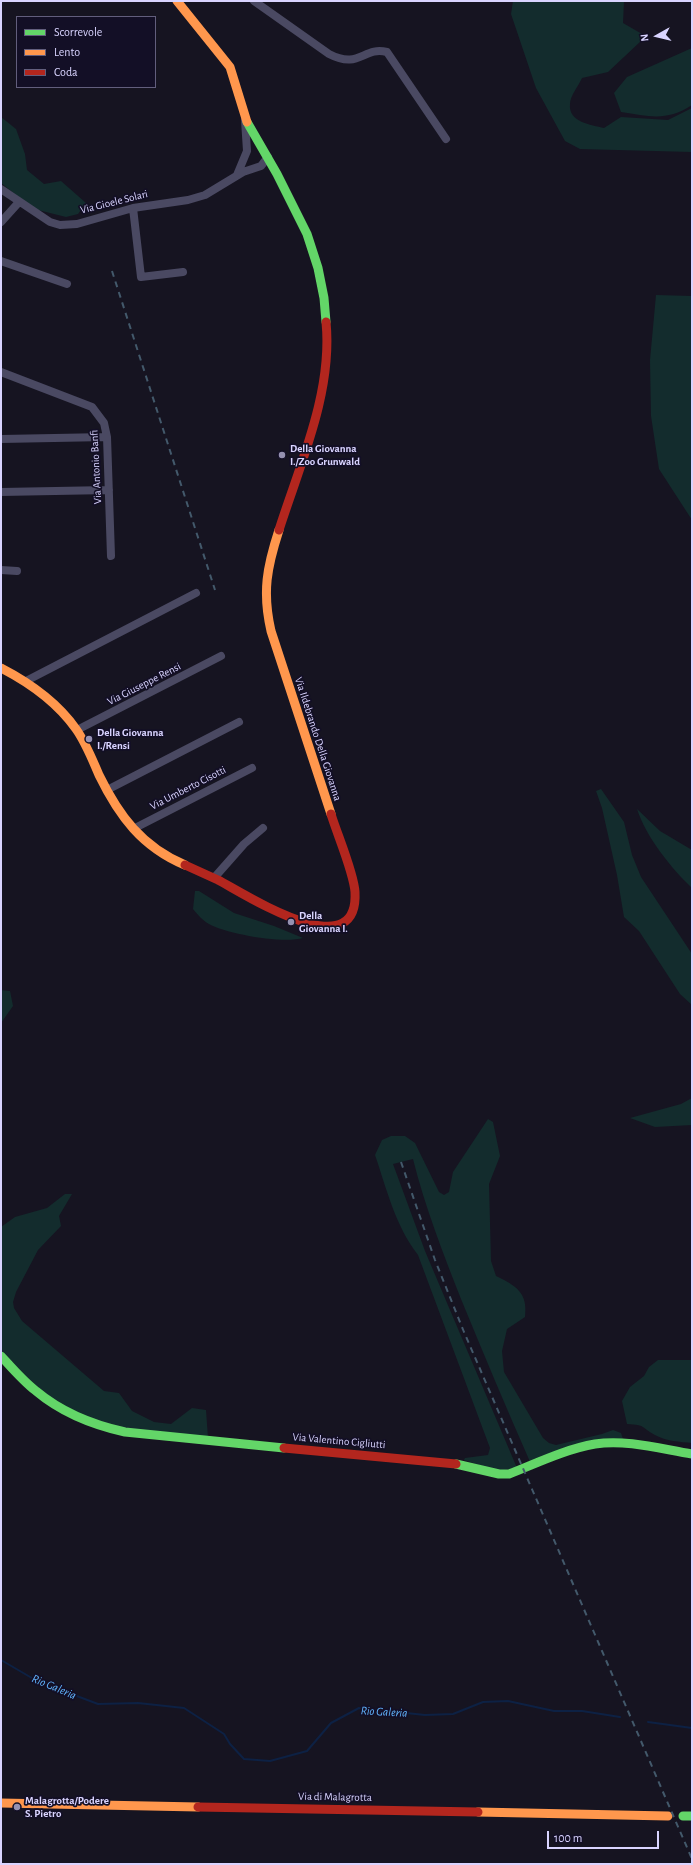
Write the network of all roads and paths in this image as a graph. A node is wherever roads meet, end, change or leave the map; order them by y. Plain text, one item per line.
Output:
1 (177, 1) edge
2 (254, 1) edge
3 (245, 118) junction
4 (446, 139) dead end
5 (262, 148) junction
6 (247, 151) junction
7 (268, 157) junction
8 (258, 168) junction
9 (277, 174) junction
10 (237, 175) junction
11 (1, 189) edge
12 (19, 202) junction
13 (132, 208) junction
14 (1, 222) edge
15 (1, 261) edge
16 (183, 272) dead end
17 (67, 284) dead end
18 (1, 372) edge
19 (107, 437) junction
20 (1, 439) edge
21 (109, 490) junction
22 (1, 492) edge
23 (111, 556) dead end
24 (1, 570) edge
25 (17, 571) dead end
26 (196, 593) dead end
27 (221, 656) dead end
28 (1, 668) edge
29 (26, 681) junction
30 (239, 722) dead end
31 (77, 730) junction
32 (252, 768) dead end
33 (107, 790) junction
34 (134, 828) junction
35 (262, 828) dead end
36 (214, 878) junction
37 (1, 1356) edge
38 (692, 1454) edge
39 (1, 1803) edge
40 (668, 1816) dead end

1 - 3 street
2 - 4 street
3 - 5 street
3 - 6 street
5 - 6 street
5 - 7 street
6 - 10 street
7 - 8 street, Via Gioele Solari
7 - 9 street, Via Ildebrando Della Giovanna
8 - 9 street
8 - 10 street, Via Gioele Solari
9 - 36 street, Via Ildebrando Della Giovanna
10 - 13 street, Via Gioele Solari
11 - 12 street, Via Gioele Solari
12 - 13 street, Via Gioele Solari
12 - 14 street
13 - 16 street
15 - 17 street
18 - 19 street, Via Antonio Banfi
19 - 20 street
19 - 21 street, Via Antonio Banfi
21 - 22 street
21 - 23 street, Via Antonio Banfi
24 - 25 street
26 - 29 street
27 - 31 street, Via Giuseppe Rensi
28 - 29 street, Via Ildebrando Della Giovanna
29 - 31 street, Via Ildebrando Della Giovanna
30 - 33 street
31 - 33 street, Via Ildebrando Della Giovanna
32 - 34 street, Via Umberto Cisotti
33 - 34 street, Via Ildebrando Della Giovanna
34 - 36 street, Via Ildebrando Della Giovanna
35 - 36 street
37 - 38 street, Via Valentino Cigliutti
39 - 40 street, Via di Malagrotta

